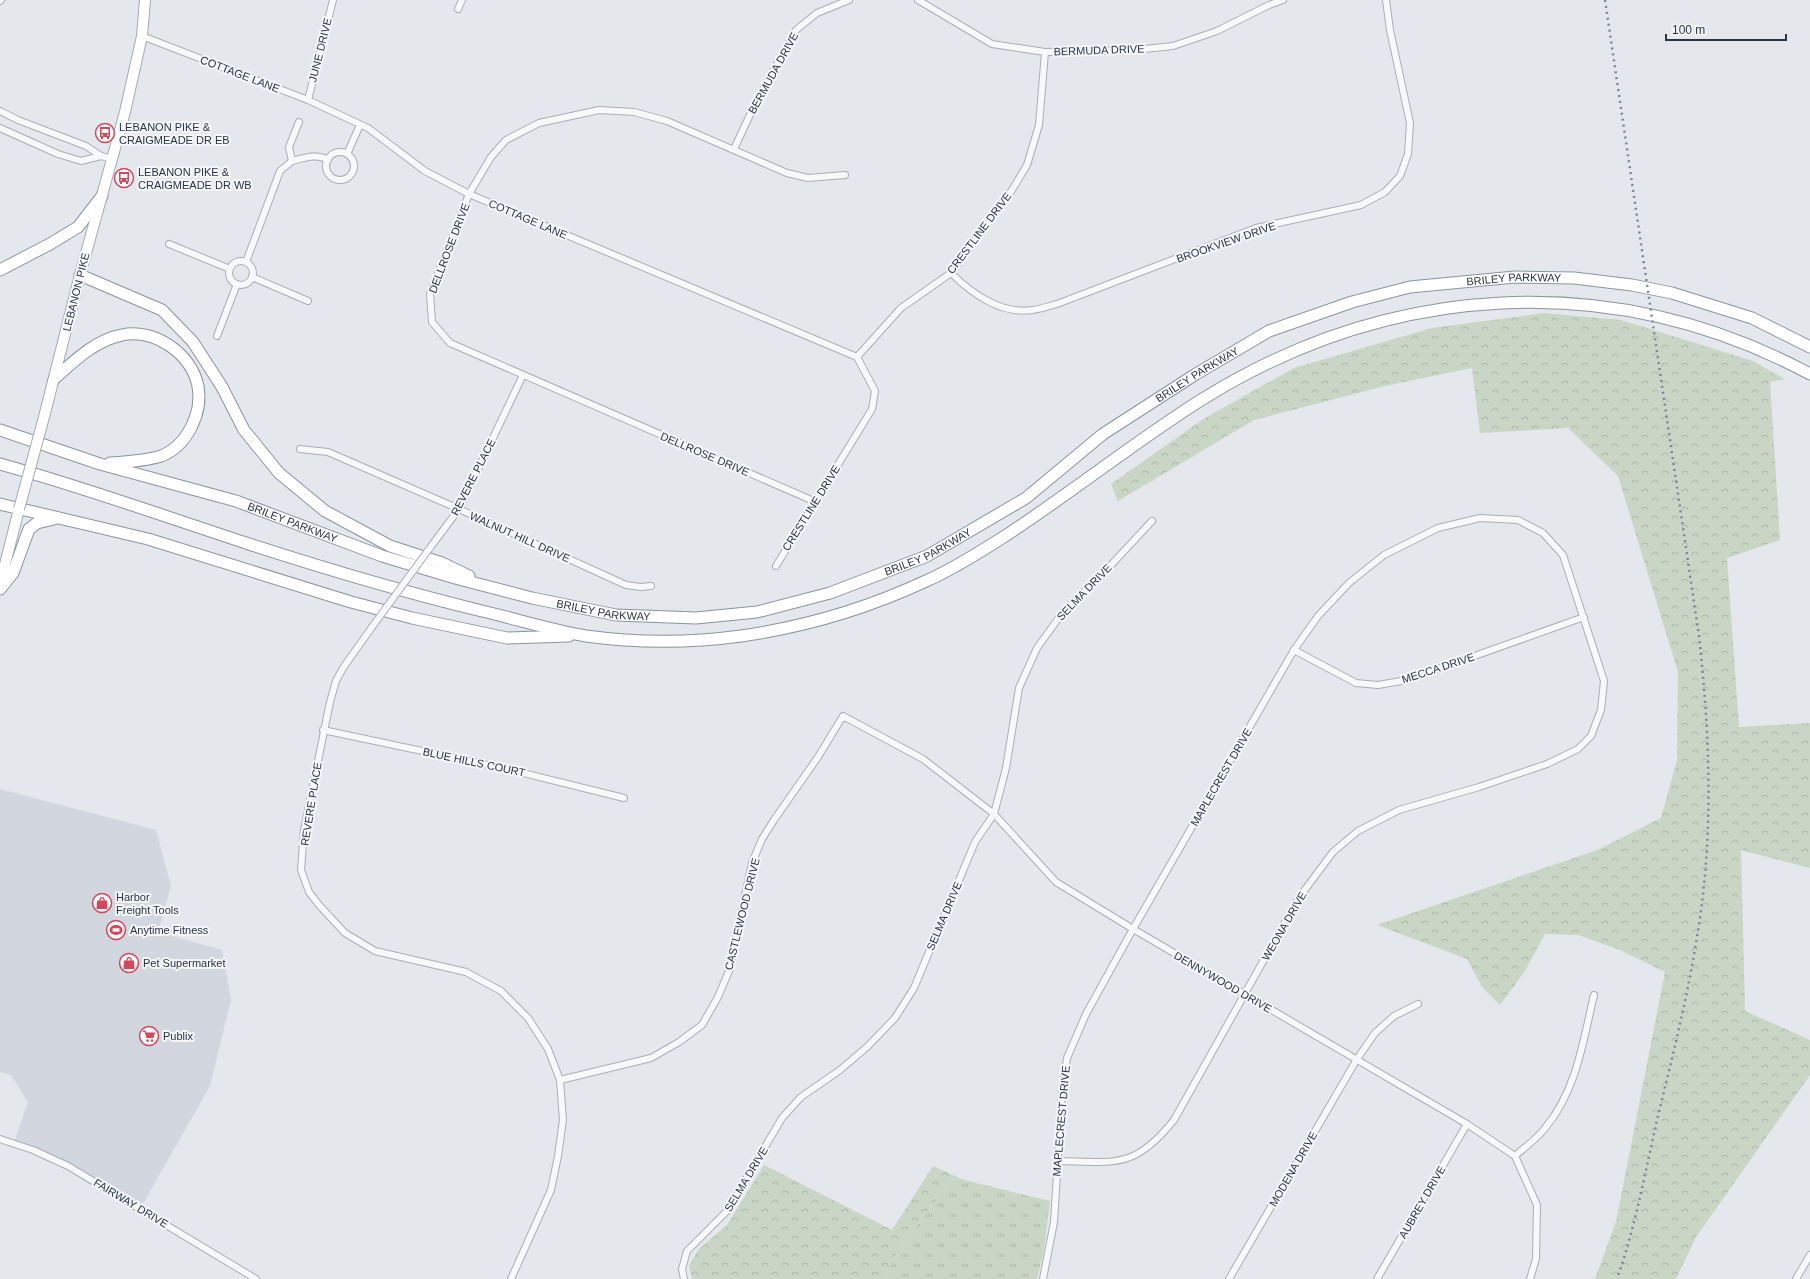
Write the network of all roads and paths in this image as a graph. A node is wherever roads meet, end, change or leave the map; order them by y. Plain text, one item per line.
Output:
1 (145, 0) edge
2 (332, 0) edge
3 (462, 0) edge
4 (849, 0) edge
5 (918, 0) edge
6 (1283, 0) edge
7 (1386, 0) edge
8 (458, 9) dead end
9 (142, 36) junction
10 (1045, 52) junction
11 (308, 100) junction
12 (0, 111) edge
13 (299, 122) dead end
14 (360, 125) junction
15 (0, 128) edge
16 (734, 149) junction
17 (347, 154) junction
18 (101, 156) junction
19 (112, 159) junction
20 (328, 160) junction
21 (292, 161) junction
22 (845, 175) dead end
23 (469, 194) junction
24 (102, 196) junction
25 (169, 244) dead end
26 (246, 262) junction
27 (230, 269) junction
28 (0, 270) edge
29 (951, 273) junction
30 (80, 275) junction
31 (252, 277) junction
32 (237, 284) junction
33 (308, 301) dead end
34 (217, 336) dead end
35 (1810, 346) edge
36 (857, 357) junction
37 (1810, 374) edge
38 (523, 375) junction
39 (54, 379) junction
40 (0, 430) edge
41 (300, 449) dead end
42 (0, 464) edge
43 (100, 464) junction
44 (816, 502) junction
45 (0, 504) edge
46 (19, 509) junction
47 (459, 509) junction
48 (59, 518) junction
49 (1152, 521) dead end
50 (776, 566) dead end
51 (0, 584) edge
52 (651, 586) dead end
53 (495, 588) junction
54 (0, 589) edge
55 (1584, 617) junction
56 (584, 635) junction
57 (1294, 650) junction
58 (843, 716) joint
59 (323, 730) junction
60 (624, 798) dead end
61 (994, 814) junction
62 (1133, 929) junction
63 (1245, 995) junction
64 (1594, 995) dead end
65 (1418, 1004) dead end
66 (1357, 1059) junction
67 (560, 1080) junction
68 (1467, 1124) junction
69 (0, 1139) edge
70 (1515, 1156) junction
71 (1057, 1161) junction
72 (1810, 1255) edge
73 (256, 1279) edge
74 (511, 1279) edge
75 (684, 1279) edge
76 (1043, 1279) edge
77 (1229, 1279) edge
78 (1377, 1279) edge
79 (1530, 1279) edge
80 (1796, 1279) edge

1 - 9 main road, LEBANON PIKE
2 - 11 street, JUNE DRIVE
3 - 8 street
4 - 16 street, BERMUDA DRIVE
5 - 10 street, BERMUDA DRIVE
6 - 10 street, BERMUDA DRIVE
7 - 29 street, BROOKVIEW DRIVE
9 - 11 street, COTTAGE LANE
9 - 19 main road, LEBANON PIKE
10 - 29 street, CRESTLINE DRIVE
11 - 14 street, COTTAGE LANE
12 - 18 street
13 - 21 street
14 - 17 street
14 - 23 street, COTTAGE LANE
15 - 18 street
16 - 22 street, DELLROSE DRIVE
16 - 23 street, DELLROSE DRIVE
17 - 20 street
17 - 20 street
18 - 19 street
19 - 24 main road, LEBANON PIKE
20 - 21 street
21 - 26 street
23 - 36 street, COTTAGE LANE
23 - 38 street, DELLROSE DRIVE
24 - 28 highway
24 - 30 main road, LEBANON PIKE
25 - 27 street
26 - 27 street
26 - 31 street
27 - 32 street
29 - 36 street, CRESTLINE DRIVE
30 - 39 main road, LEBANON PIKE
30 - 53 highway
31 - 32 street
31 - 33 street
32 - 34 street
35 - 53 highway, BRILEY PARKWAY
36 - 44 street, CRESTLINE DRIVE
37 - 56 highway, BRILEY PARKWAY
38 - 44 street, DELLROSE DRIVE
38 - 47 street, REVERE PLACE
39 - 43 highway
39 - 46 main road, LEBANON PIKE, bridge
40 - 43 highway, BRILEY PARKWAY
41 - 47 street, WALNUT HILL DRIVE
42 - 56 highway, BRILEY PARKWAY
43 - 53 highway, BRILEY PARKWAY
44 - 50 street, CRESTLINE DRIVE
45 - 46 highway
46 - 48 highway
46 - 51 main road, LEBANON PIKE
47 - 52 street, WALNUT HILL DRIVE
47 - 59 street, REVERE PLACE, bridge
48 - 54 highway
48 - 56 highway
49 - 61 street, SELMA DRIVE
55 - 57 street, MECCA DRIVE
55 - 57 street, MAPLECREST DRIVE
55 - 63 street, WEONA DRIVE
57 - 62 street, MAPLECREST DRIVE
58 - 61 street, DENNYWOOD DRIVE
58 - 67 street, CASTLEWOOD DRIVE
59 - 60 street, BLUE HILLS COURT
59 - 67 street, REVERE PLACE
61 - 62 street, DENNYWOOD DRIVE
61 - 75 street, SELMA DRIVE
62 - 63 street, DENNYWOOD DRIVE
62 - 71 street, MAPLECREST DRIVE
63 - 66 street, DENNYWOOD DRIVE
63 - 71 street, WEONA DRIVE
64 - 70 street
65 - 66 street, MODENA DRIVE
66 - 68 street, DENNYWOOD DRIVE
66 - 77 street, MODENA DRIVE
67 - 74 street, REVERE PLACE
68 - 70 street, DENNYWOOD DRIVE
68 - 78 street, AUBREY DRIVE
69 - 73 street, FAIRWAY DRIVE
70 - 79 street
71 - 76 street, MAPLECREST DRIVE
72 - 80 street

